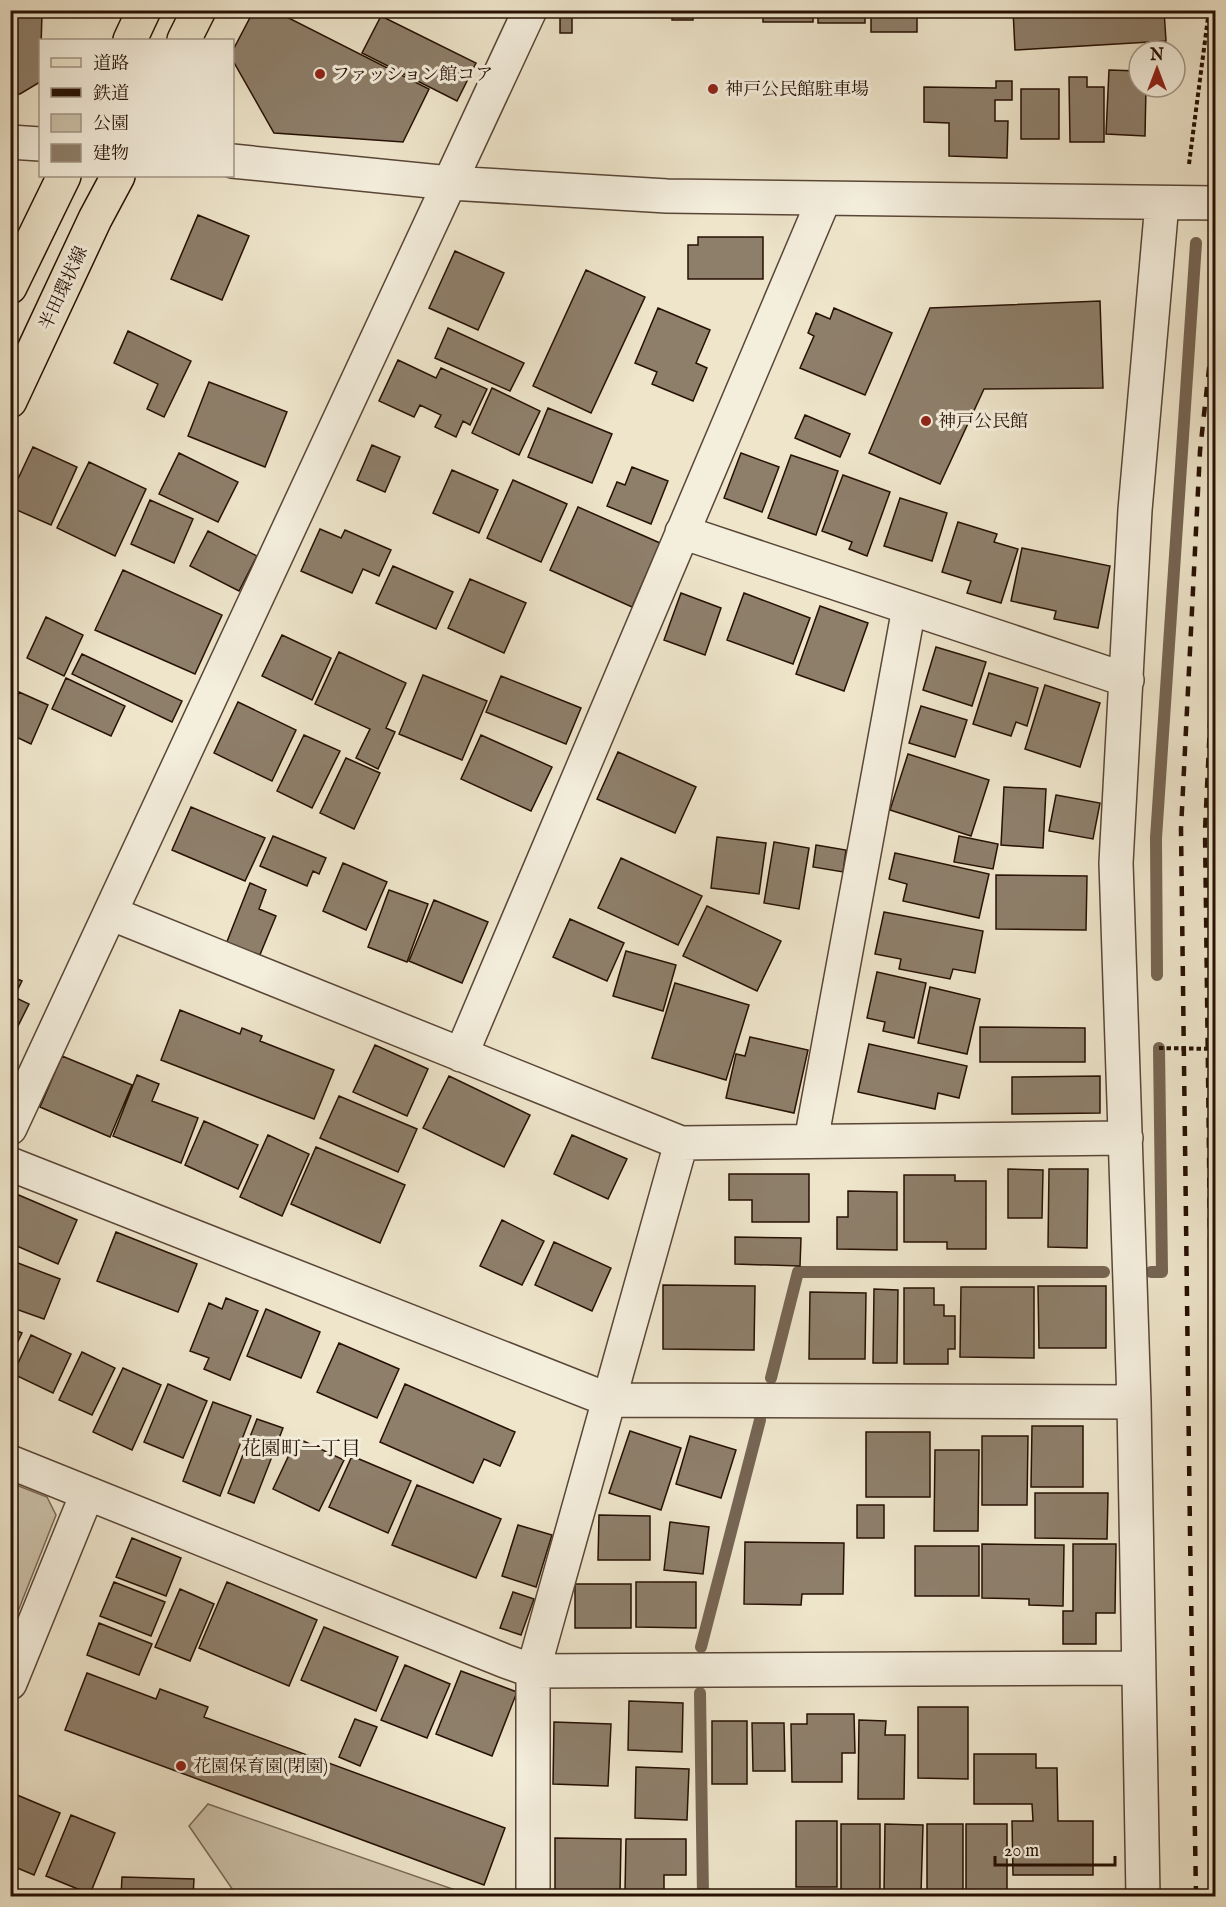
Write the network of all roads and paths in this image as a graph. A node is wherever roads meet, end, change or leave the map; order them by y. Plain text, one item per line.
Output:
1 (144, 10) edge
2 (199, 10) edge
3 (530, 10) edge
4 (1209, 10) edge
5 (130, 39) edge
6 (184, 39) edge
7 (10, 142) edge
8 (39, 144) edge
9 (234, 161) edge
10 (1188, 170) dead end
11 (64, 177) edge
12 (117, 177) edge
13 (450, 183) junction
14 (824, 199) junction
15 (1162, 203) junction
16 (1215, 203) edge
17 (10, 286) edge
18 (10, 401) edge
19 (682, 532) junction
20 (909, 608) junction
21 (1127, 680) junction
22 (110, 913) junction
23 (1159, 1038) dead end
24 (1215, 1049) edge
25 (461, 1055) junction
26 (10, 1128) edge
27 (1126, 1138) junction
28 (811, 1141) junction
29 (681, 1143) junction
30 (10, 1164) edge
31 (609, 1400) junction
32 (1134, 1402) junction
33 (10, 1462) edge
34 (87, 1494) junction
35 (1138, 1668) junction
36 (533, 1671) junction
37 (10, 1683) edge
38 (532, 1896) edge
39 (1143, 1896) edge

1 - 5 main road
2 - 6 main road
3 - 13 street
4 - 10 path
7 - 8 street
9 - 13 street
11 - 17 main road
12 - 18 main road, 半田環状線
13 - 14 street
13 - 22 street
14 - 15 street
14 - 19 street
15 - 16 street
15 - 21 street
19 - 20 street
19 - 25 street
20 - 21 street
20 - 28 street
21 - 27 street
22 - 25 street
22 - 26 street
23 - 24 path
25 - 29 street
27 - 28 street
27 - 32 street
28 - 29 street
29 - 31 street
30 - 31 street
31 - 32 street
31 - 36 street
32 - 35 street
33 - 34 street
34 - 36 street
34 - 37 street
35 - 36 street
35 - 39 street
36 - 38 street

